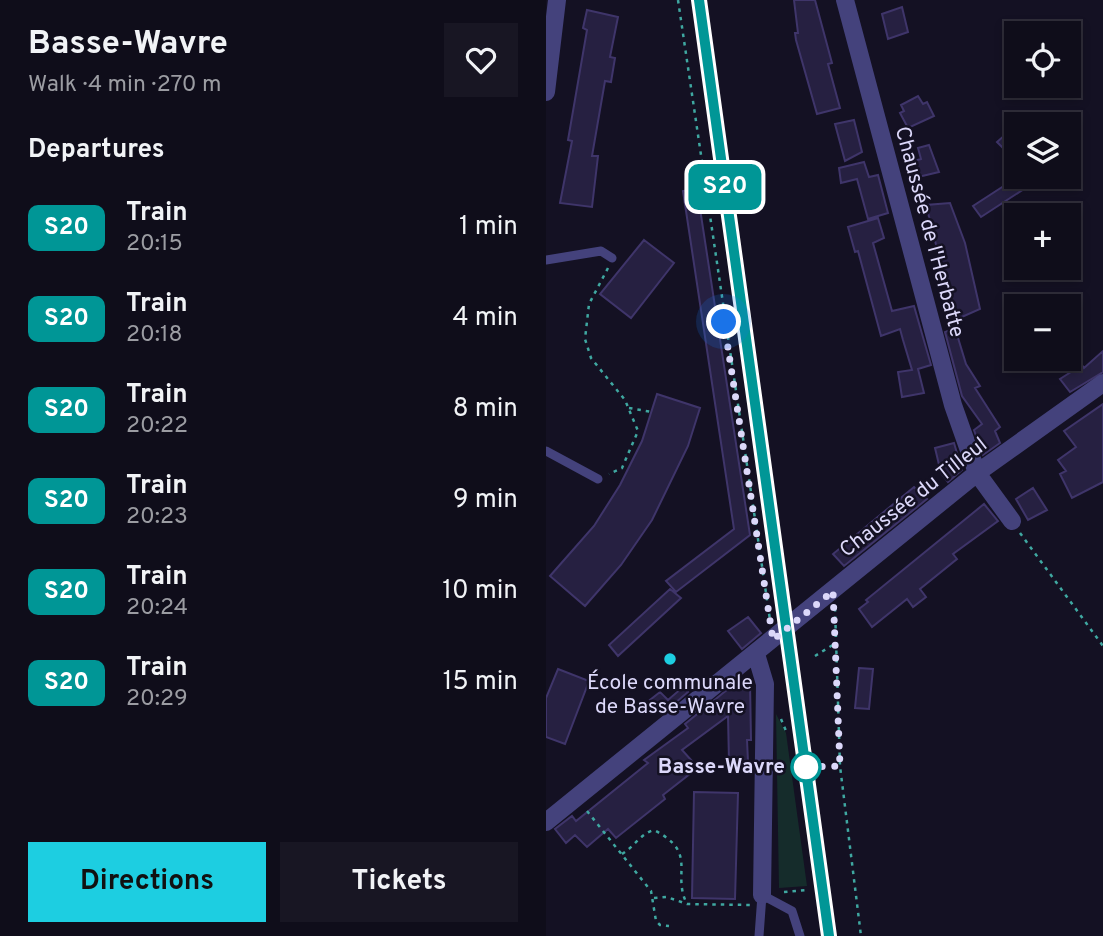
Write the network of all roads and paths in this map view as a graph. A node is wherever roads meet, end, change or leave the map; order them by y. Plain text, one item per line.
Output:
1 (557, 0) edge
2 (678, 0) edge
3 (845, 0) edge
4 (546, 92) edge
5 (612, 258) joint
6 (546, 260) edge
7 (1103, 383) edge
8 (629, 408) junction
9 (652, 412) dead end
10 (546, 451) edge
11 (977, 473) junction
12 (598, 479) joint
13 (1012, 522) joint
14 (833, 591) junction
15 (773, 640) junction
16 (836, 643) junction
17 (1103, 646) edge
18 (756, 654) junction
19 (815, 656) dead end
20 (576, 797) junction
21 (546, 822) edge
22 (622, 854) junction
23 (654, 898) junction
24 (762, 900) junction
25 (687, 904) junction
26 (669, 926) dead end
27 (759, 936) edge
28 (800, 936) edge
29 (861, 936) edge

1 - 4 street
2 - 15 path
3 - 11 street, Chaussée de l'Herbatte
5 - 6 lane
5 - 8 path
7 - 11 street, Chaussée du Tilleul
8 - 9 path
8 - 12 path
10 - 12 lane
11 - 13 street, Chaussée de l'Herbatte
11 - 14 street, Chaussée du Tilleul
13 - 17 path
14 - 15 street, Chaussée du Tilleul
14 - 16 path
15 - 18 street, Chaussée du Tilleul
16 - 19 path
16 - 29 path
18 - 20 street, Chaussée du Tilleul
18 - 24 street
20 - 21 street, Chaussée du Tilleul
20 - 22 path
22 - 23 path
22 - 25 path
23 - 25 path
23 - 26 path
24 - 25 path
24 - 27 lane
24 - 28 lane

